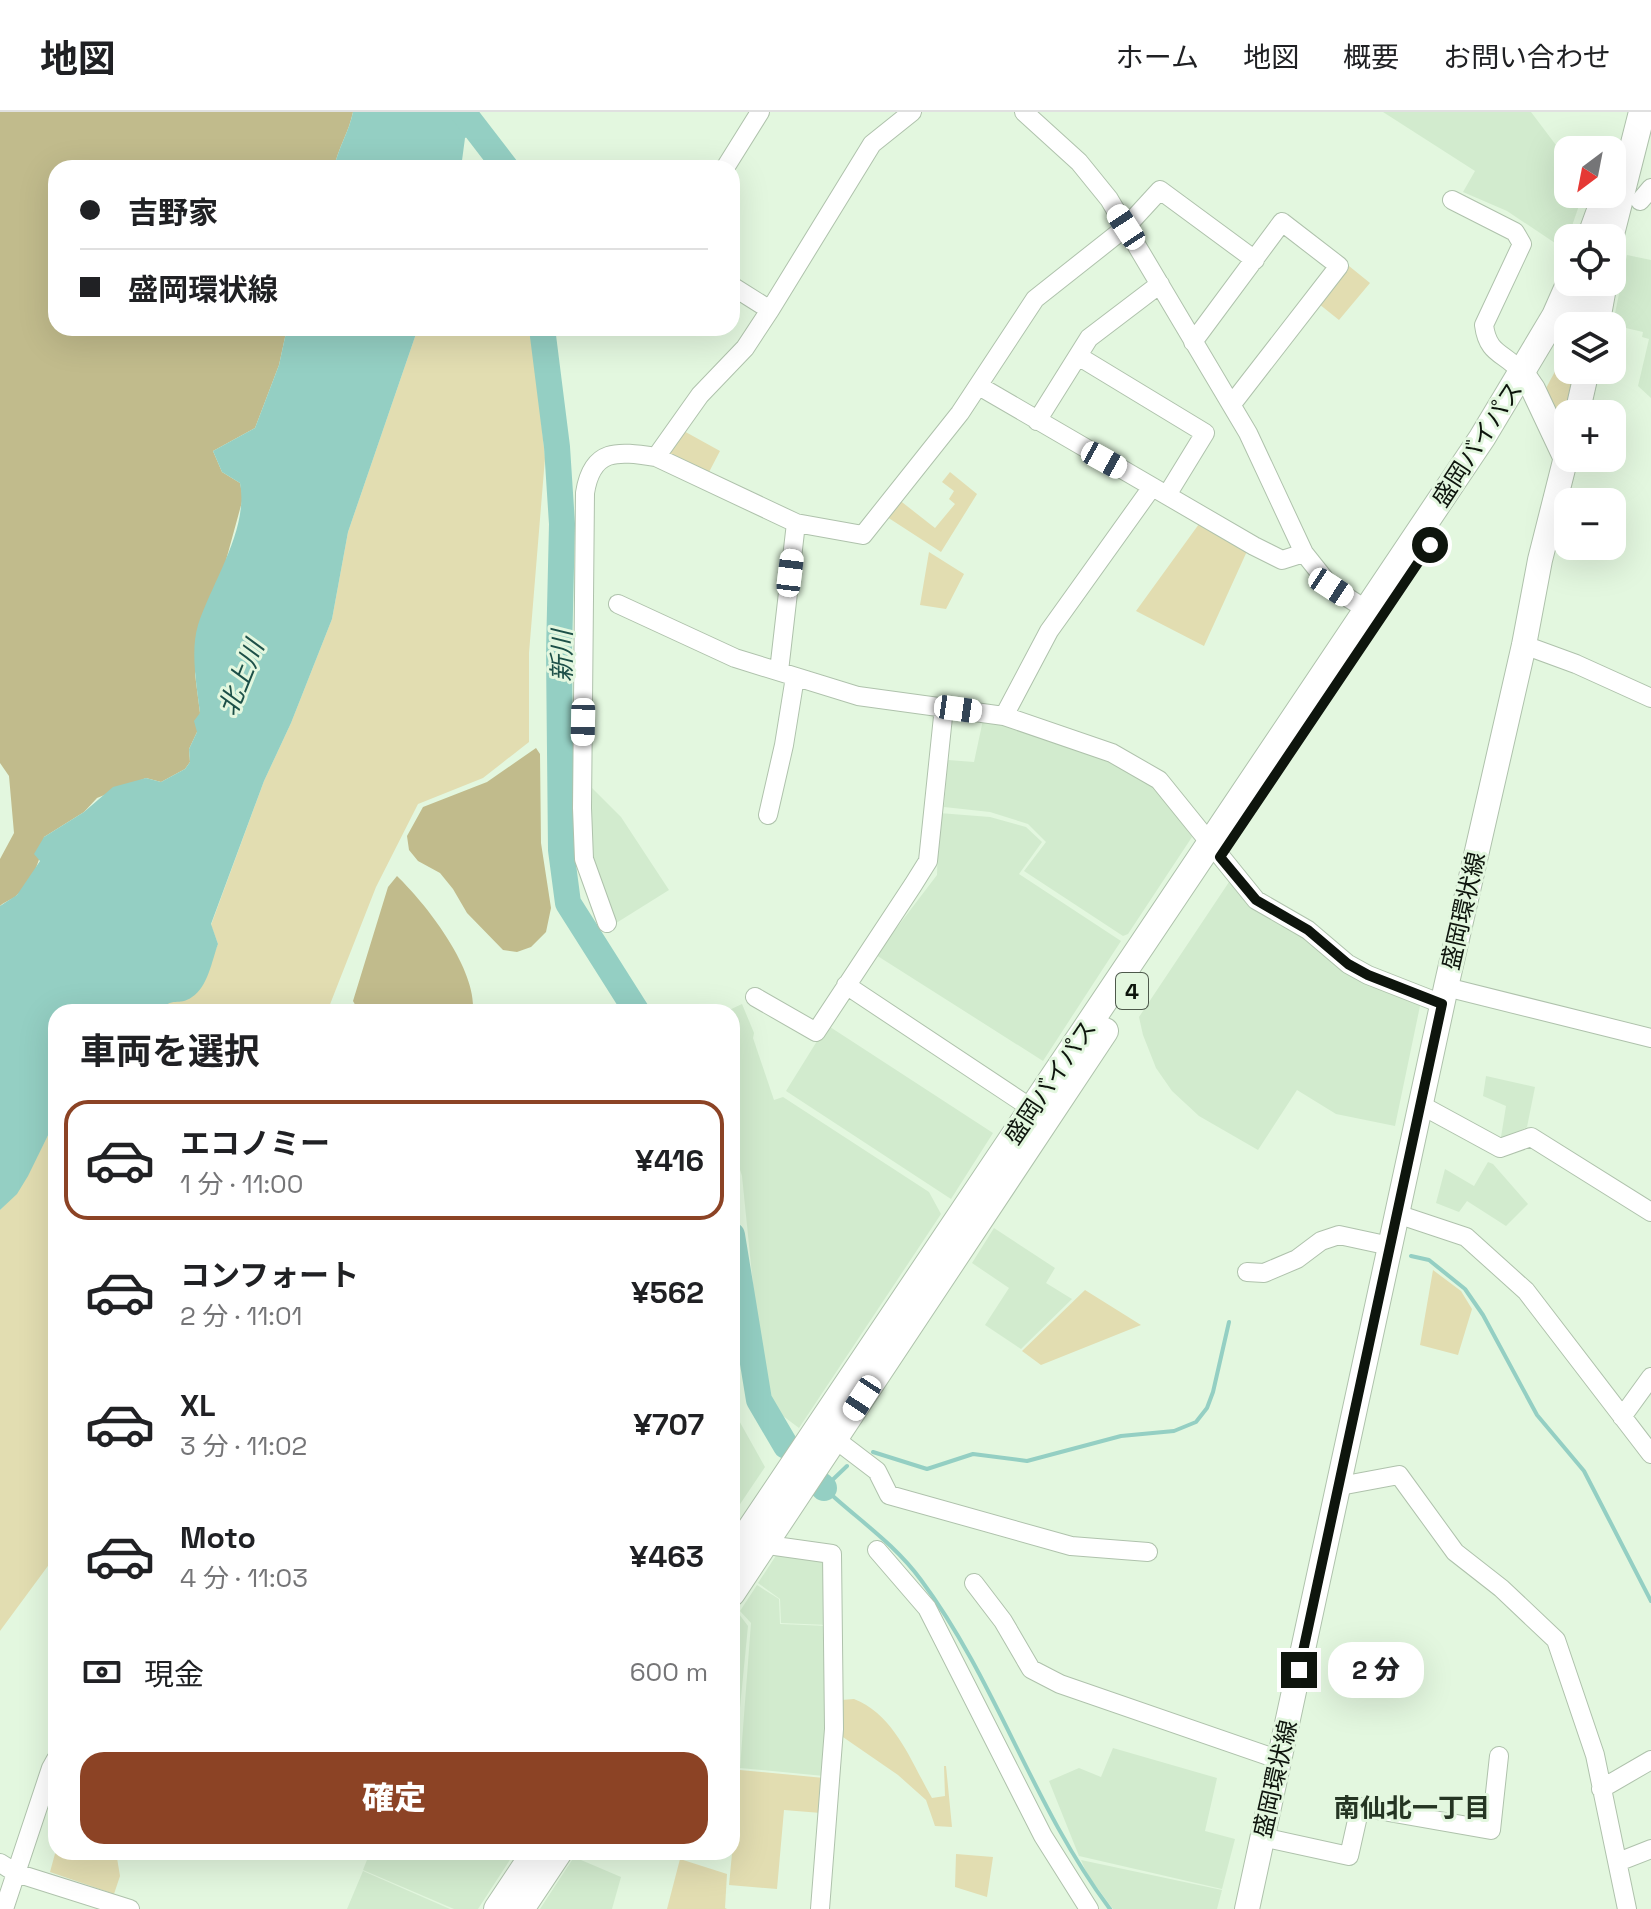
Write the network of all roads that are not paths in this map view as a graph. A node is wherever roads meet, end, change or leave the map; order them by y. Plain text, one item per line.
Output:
1 (760, 112) edge
2 (912, 112) edge
3 (1024, 112) edge
4 (1626, 112) edge
5 (1642, 112) edge
6 (1620, 136) edge
7 (730, 160) edge
8 (1452, 200) dead end
9 (1608, 224) edge
10 (1126, 227) junction
11 (1255, 260) junction
12 (1160, 284) junction
13 (740, 291) edge
14 (1564, 296) edge
15 (770, 310) junction
16 (1193, 342) junction
17 (1554, 345) edge
18 (1078, 356) junction
19 (1528, 381) junction
20 (979, 386) junction
21 (1232, 404) junction
22 (1037, 421) junction
23 (1554, 429) edge
24 (656, 457) junction
25 (1562, 472) edge
26 (1160, 491) junction
27 (796, 523) junction
28 (1304, 553) junction
29 (618, 604) dead end
30 (1367, 610) junction
31 (1524, 645) junction
32 (787, 674) junction
33 (1651, 698) edge
34 (944, 707) junction
35 (1004, 716) junction
36 (768, 815) dead end
37 (1220, 857) junction
38 (607, 923) dead end
39 (846, 985) junction
40 (755, 997) dead end
41 (1440, 997) junction
42 (1651, 1038) edge
43 (1421, 1105) junction
44 (1031, 1108) junction
45 (1651, 1212) edge
46 (1397, 1214) junction
47 (1390, 1246) junction
48 (1247, 1272) dead end
49 (1651, 1377) edge
50 (1622, 1417) junction
51 (835, 1439) junction
52 (1651, 1454) edge
53 (1340, 1486) junction
54 (766, 1541) junction
55 (740, 1544) edge
56 (877, 1550) dead end
57 (1148, 1552) dead end
58 (740, 1581) edge
59 (974, 1583) dead end
60 (1499, 1756) dead end
61 (1280, 1760) junction
62 (1651, 1760) edge
63 (48, 1777) edge
64 (1601, 1789) junction
65 (1262, 1837) junction
66 (1651, 1849) edge
67 (530, 1860) edge
68 (554, 1860) edge
69 (1618, 1862) junction
70 (8, 1868) edge
71 (4, 1909) edge
72 (130, 1909) edge
73 (497, 1909) edge
74 (521, 1909) edge
75 (820, 1909) edge
76 (1089, 1909) edge
77 (1247, 1909) edge
78 (1627, 1909) edge

1 - 7 street
2 - 15 street
3 - 10 street
4 - 6 highway
5 - 9 highway
8 - 19 street
10 - 11 street
10 - 12 street
10 - 20 street
11 - 16 street
11 - 21 street
12 - 16 street
12 - 18 street
13 - 15 street
14 - 19 highway, 盛岡バイパス / 4
15 - 24 street
16 - 21 street
17 - 19 highway, 盛岡バイパス / 4
18 - 22 street
18 - 26 street
19 - 23 main road, 盛岡環状線
19 - 30 highway, 盛岡バイパス / 4
19 - 37 highway, 盛岡バイパス / 4
20 - 22 street
20 - 27 street
21 - 28 street
22 - 26 street
24 - 27 street
24 - 38 street
25 - 31 main road, 盛岡環状線
26 - 28 street
26 - 35 street
27 - 32 street
28 - 30 street
29 - 32 street
30 - 37 highway, 盛岡バイパス / 4
31 - 33 street
31 - 41 main road, 盛岡環状線
32 - 34 street
32 - 36 street
34 - 35 street
34 - 39 street
35 - 37 street
37 - 41 street
37 - 44 highway, 盛岡バイパス / 4
37 - 51 highway, 盛岡バイパス / 4
39 - 40 street
39 - 44 street
41 - 42 street
41 - 43 main road, 盛岡環状線
43 - 45 street
43 - 46 main road, 盛岡環状線
44 - 55 highway, 盛岡バイパス / 4
46 - 47 main road, 盛岡環状線
46 - 50 street
47 - 48 street
47 - 53 main road, 盛岡環状線
49 - 50 street
50 - 52 street
51 - 54 highway, 盛岡バイパス / 4
51 - 57 street
53 - 61 main road, 盛岡環状線
53 - 64 street
54 - 58 highway, 盛岡バイパス / 4
54 - 75 street
56 - 76 street
59 - 61 street
60 - 65 street
61 - 65 main road, 盛岡環状線
62 - 64 street
63 - 70 street
64 - 69 street
65 - 77 main road, 盛岡環状線
66 - 69 street
67 - 73 highway
68 - 74 highway
69 - 78 street
70 - 71 street
70 - 72 street

